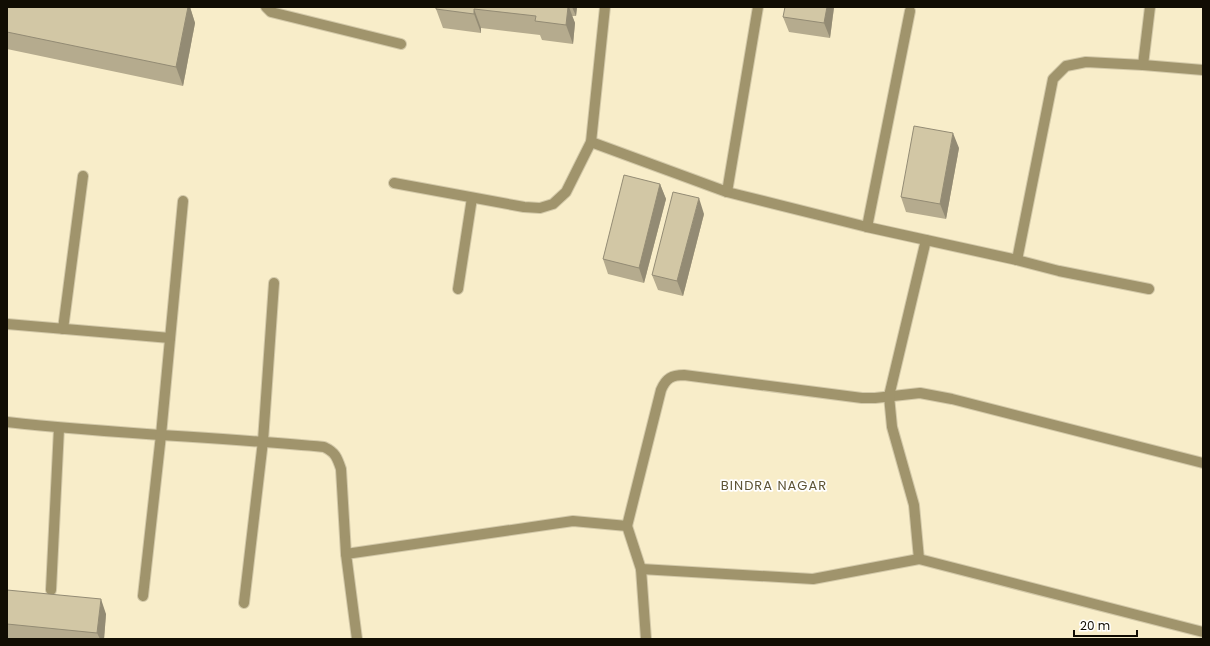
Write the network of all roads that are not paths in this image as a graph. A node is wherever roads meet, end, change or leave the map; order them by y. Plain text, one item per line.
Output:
1 (266, 7) edge
2 (605, 7) edge
3 (758, 7) edge
4 (1150, 7) edge
5 (910, 10) dead end
6 (401, 44) dead end
7 (1143, 65) junction
8 (1203, 70) edge
9 (591, 142) junction
10 (83, 176) dead end
11 (394, 183) dead end
12 (727, 192) junction
13 (472, 198) junction
14 (183, 201) dead end
15 (867, 227) junction
16 (926, 240) junction
17 (1017, 260) junction
18 (274, 283) dead end
19 (458, 289) dead end
20 (1149, 289) dead end
21 (7, 324) edge
22 (63, 329) junction
23 (170, 338) junction
24 (889, 396) junction
25 (7, 422) edge
26 (59, 428) junction
27 (161, 434) junction
28 (264, 441) junction
29 (1203, 463) edge
30 (627, 526) junction
31 (346, 554) junction
32 (919, 559) junction
33 (641, 569) junction
34 (50, 590) dead end
35 (143, 596) dead end
36 (244, 603) dead end
37 (1203, 632) edge
38 (357, 639) edge
39 (646, 639) edge

1 - 6 street
2 - 9 street
3 - 12 street
4 - 7 street
5 - 15 street
7 - 8 street
7 - 17 street
9 - 12 street
9 - 13 street
10 - 22 street
11 - 13 street
12 - 15 street
13 - 19 street
14 - 23 street
15 - 16 street
16 - 17 street
16 - 24 street
17 - 20 street
18 - 28 street
21 - 22 street
22 - 23 street
23 - 27 street
24 - 29 street
24 - 30 street
24 - 32 street
25 - 26 street
26 - 27 street
26 - 34 street
27 - 28 street
27 - 35 street
28 - 31 street
28 - 36 street
30 - 31 street
30 - 33 street
31 - 38 street
32 - 33 street
32 - 37 street
33 - 39 street

